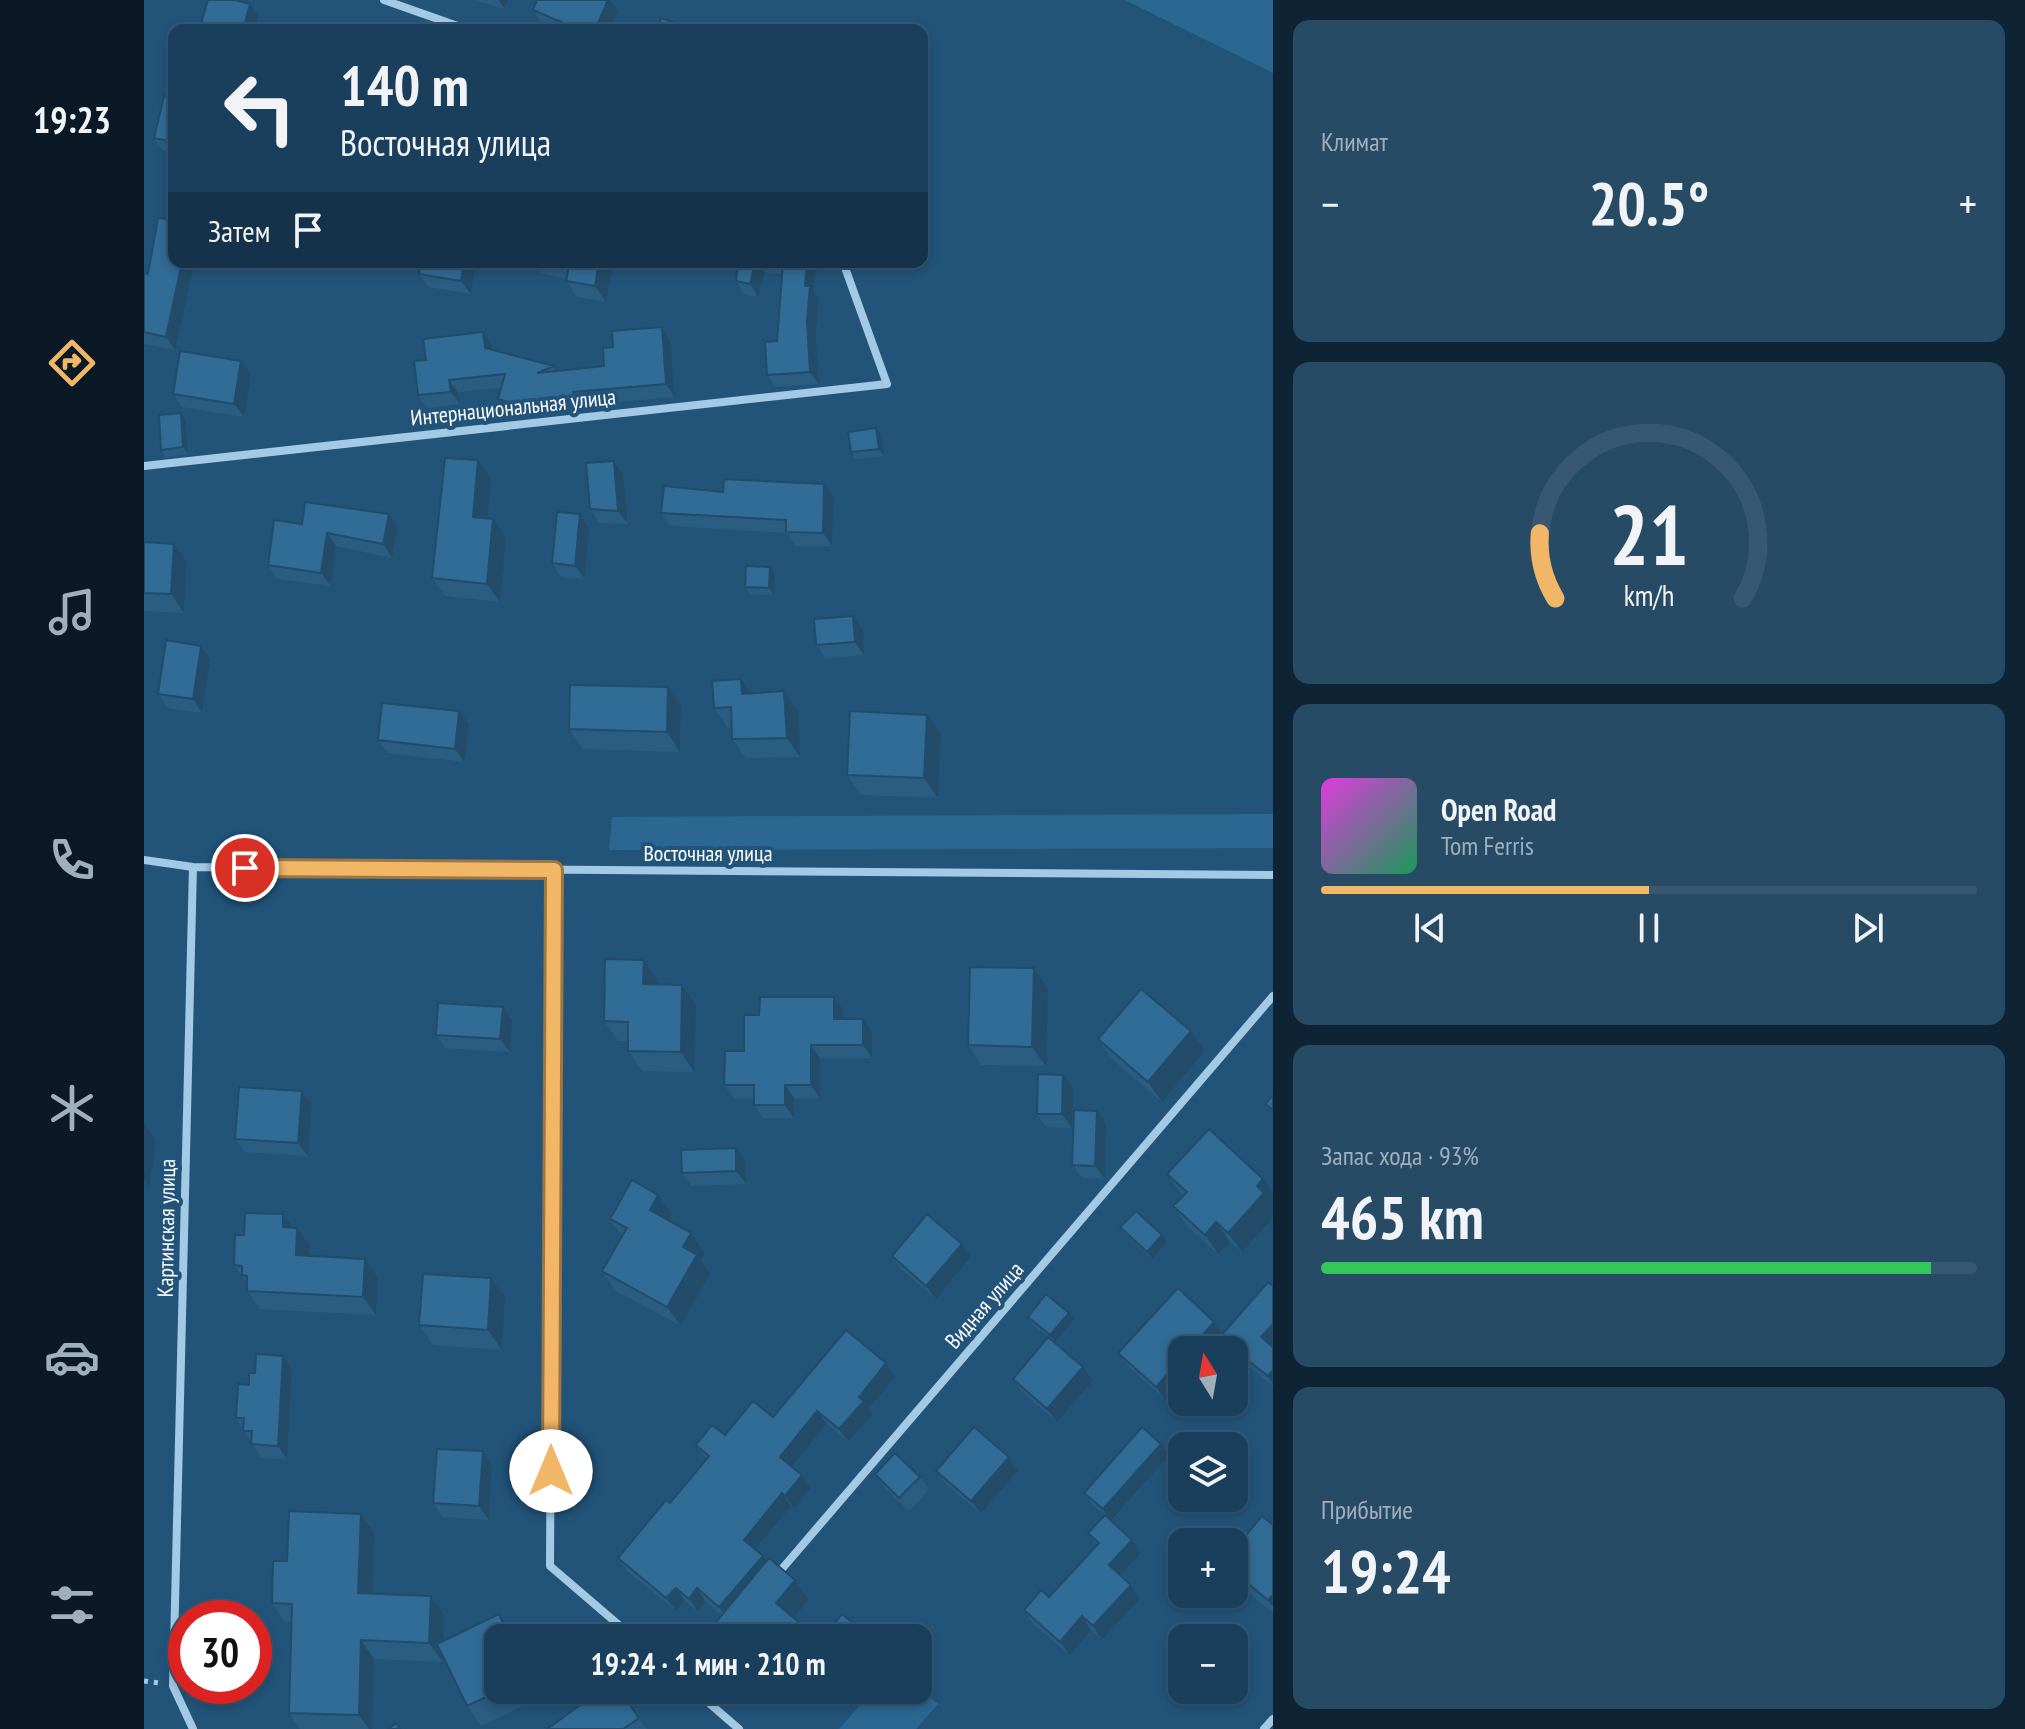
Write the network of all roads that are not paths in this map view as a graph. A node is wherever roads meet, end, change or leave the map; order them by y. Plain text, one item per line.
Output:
1 (384, 0) edge
2 (452, 24) edge
3 (845, 268) edge
4 (144, 466) edge
5 (144, 860) edge
6 (193, 867) junction
7 (554, 870) junction
8 (1273, 875) edge
9 (1273, 996) edge
10 (764, 1590) edge
11 (618, 1624) edge
12 (710, 1704) edge
13 (1273, 1719) edge
14 (193, 1729) edge
15 (739, 1729) edge
16 (1264, 1729) edge

1 - 2 street
3 - 4 street, Интернациональная улица
5 - 6 street, Восточная улица
6 - 7 street, Восточная улица
6 - 14 street, Картинская улица
7 - 8 street, Восточная улица
7 - 11 street
9 - 10 street, Видная улица
12 - 15 street
13 - 16 street

